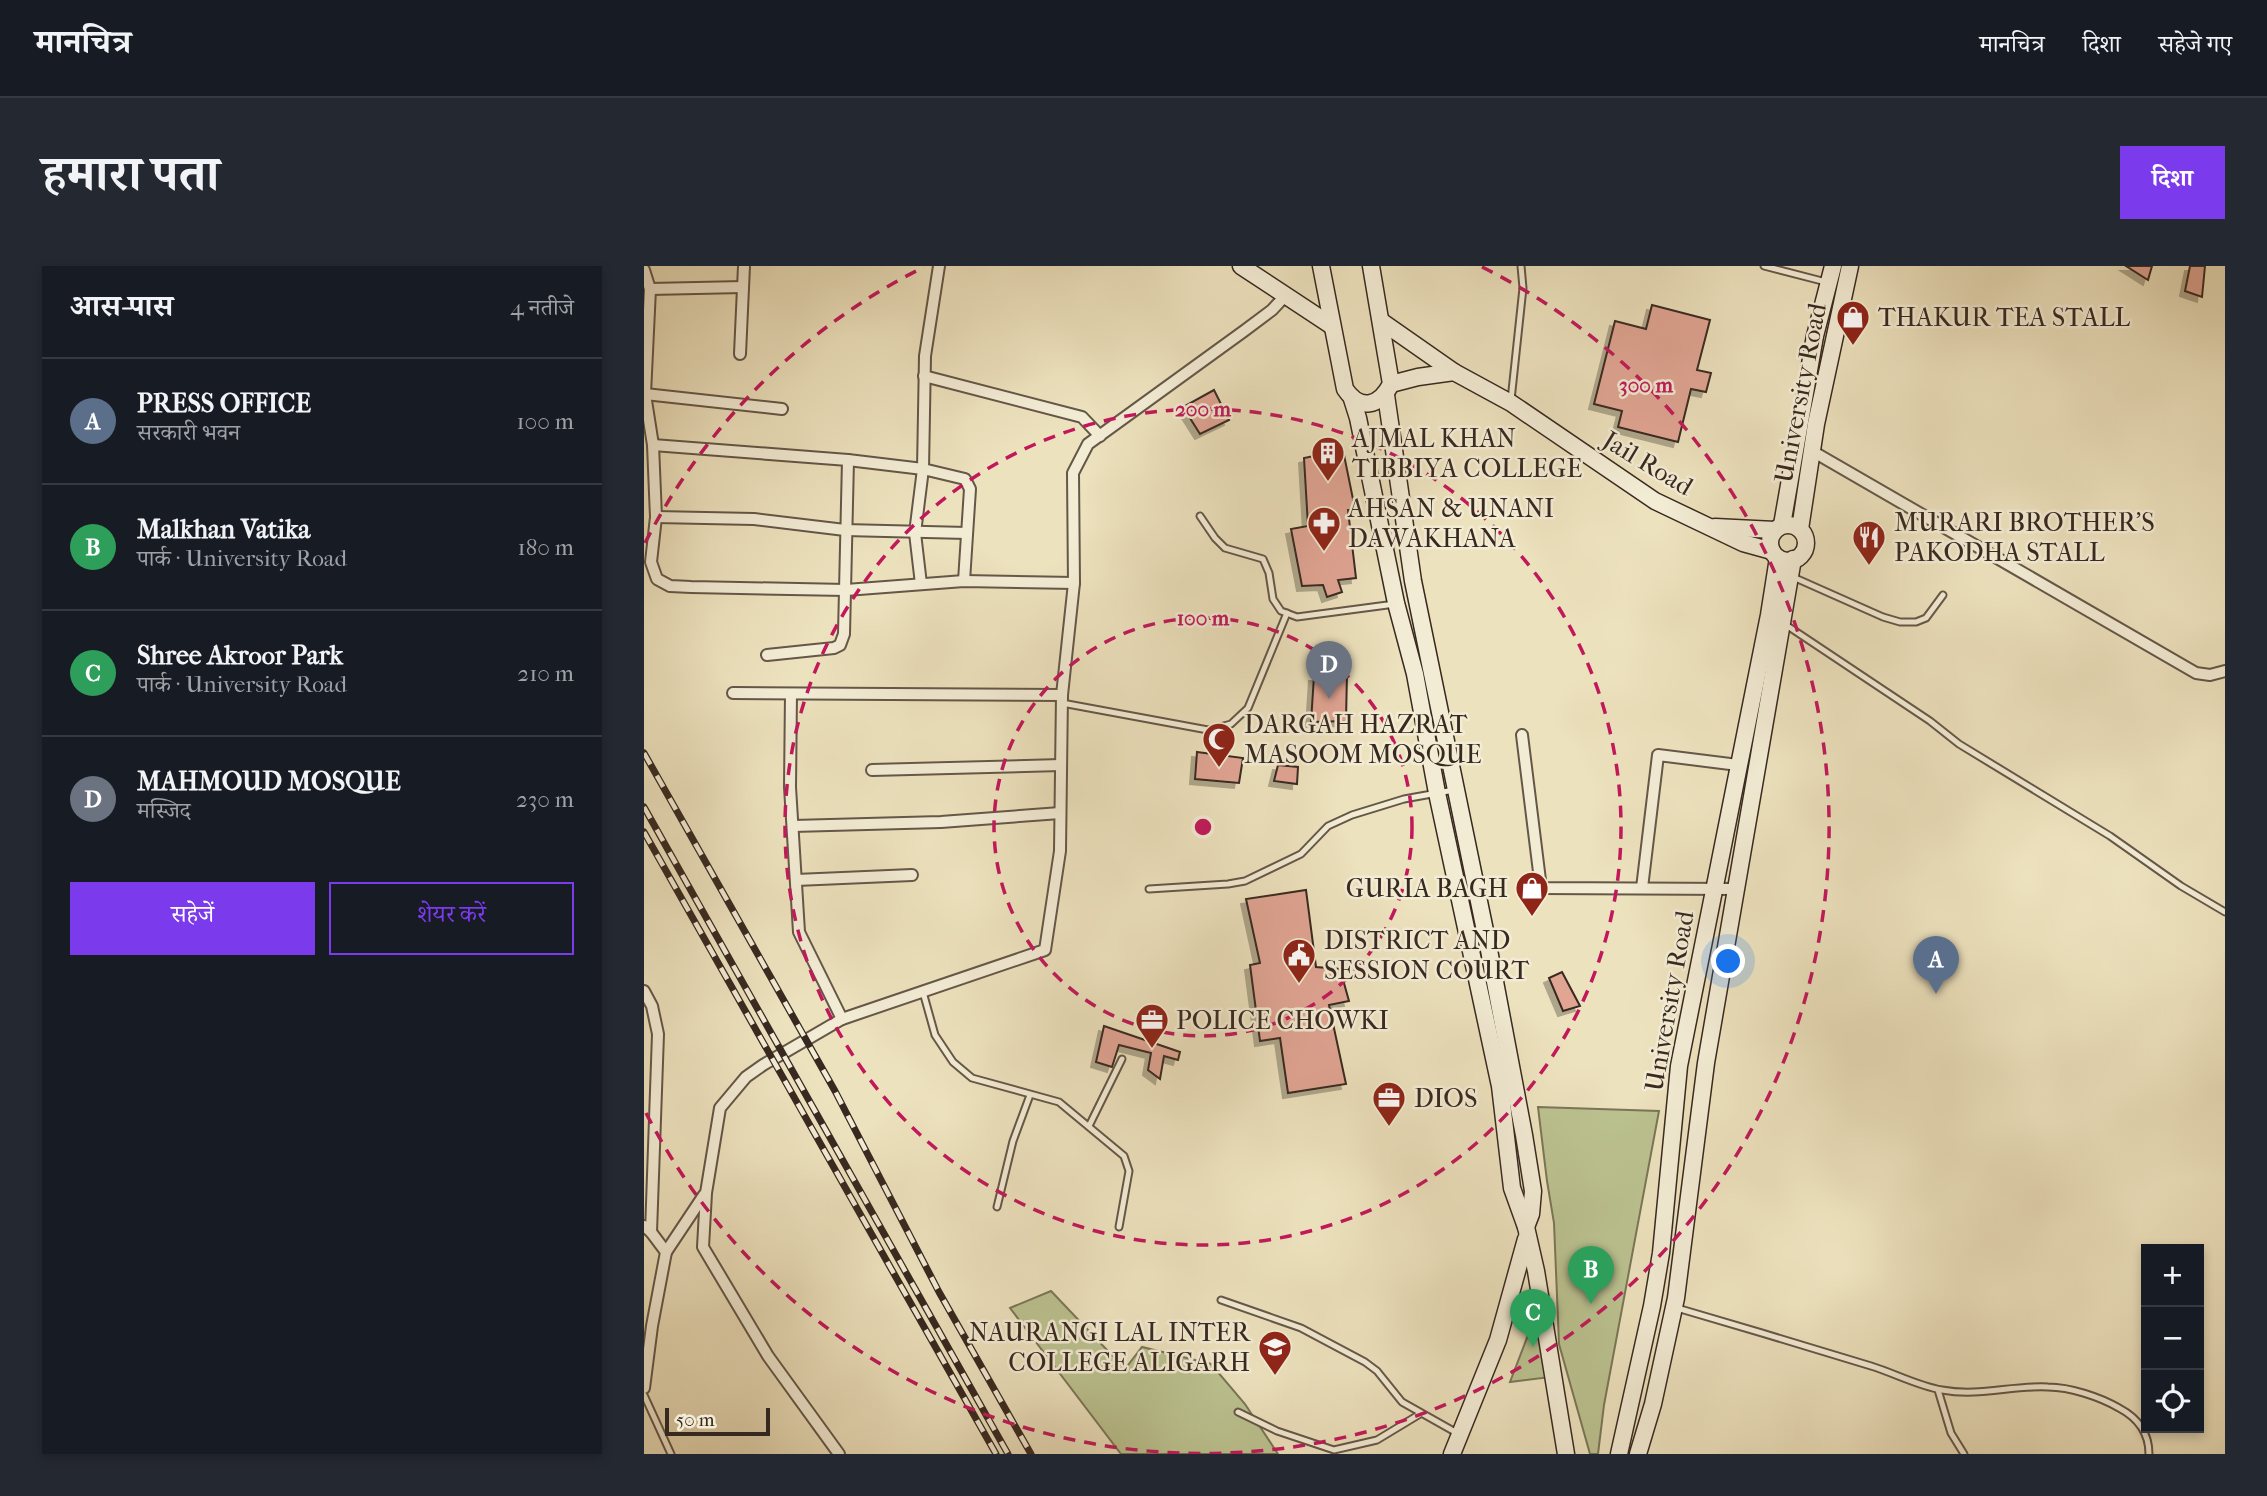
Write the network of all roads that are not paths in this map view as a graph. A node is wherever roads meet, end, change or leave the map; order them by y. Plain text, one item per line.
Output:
1 (744, 266) edge
2 (939, 266) edge
3 (1241, 266) edge
4 (1321, 266) edge
5 (1371, 266) edge
6 (1521, 266) edge
7 (1764, 266) edge
8 (1833, 266) edge
9 (1850, 266) edge
10 (644, 270) edge
11 (1829, 283) junction
12 (743, 287) junction
13 (650, 289) junction
14 (1284, 296) junction
15 (1381, 321) junction
16 (1332, 327) junction
17 (740, 354) dead end
18 (1454, 372) junction
19 (924, 376) junction
20 (645, 386) edge
21 (1388, 390) junction
22 (1352, 399) junction
23 (1511, 403) junction
24 (782, 409) dead end
25 (1100, 436) junction
26 (653, 445) junction
27 (1812, 451) junction
28 (848, 460) junction
29 (923, 469) junction
30 (1200, 516) dead end
31 (656, 517) junction
32 (1712, 527) junction
33 (1778, 528) junction
34 (845, 530) junction
35 (1800, 530) junction
36 (915, 533) junction
37 (967, 533) junction
38 (1783, 561) junction
39 (964, 581) junction
40 (1073, 583) junction
41 (921, 584) junction
42 (846, 590) junction
43 (1943, 595) dead end
44 (1396, 603) junction
45 (1287, 613) junction
46 (1783, 623) junction
47 (767, 655) dead end
48 (2225, 671) edge
49 (733, 692) dead end
50 (791, 694) junction
51 (1062, 699) junction
52 (1522, 735) dead end
53 (1061, 765) junction
54 (1738, 765) junction
55 (872, 770) dead end
56 (1456, 790) junction
57 (1437, 793) junction
58 (1060, 813) junction
59 (793, 826) junction
60 (912, 875) dead end
61 (796, 880) junction
62 (1642, 888) junction
63 (1713, 888) junction
64 (1149, 889) dead end
65 (1735, 889) junction
66 (2225, 912) edge
67 (644, 991) edge
68 (923, 992) junction
69 (842, 1019) junction
70 (1122, 1059) dead end
71 (1030, 1095) junction
72 (1088, 1126) junction
73 (706, 1193) junction
74 (998, 1207) dead end
75 (1119, 1227) dead end
76 (648, 1229) edge
77 (1527, 1232) junction
78 (666, 1252) junction
79 (1221, 1300) dead end
80 (1674, 1307) junction
81 (648, 1326) edge
82 (644, 1388) edge
83 (1938, 1390) junction
84 (644, 1395) edge
85 (1238, 1412) dead end
86 (1420, 1414) junction
87 (1460, 1435) junction
88 (671, 1454) edge
89 (839, 1454) edge
90 (1452, 1454) edge
91 (1566, 1454) edge
92 (1619, 1454) edge
93 (1638, 1454) edge
94 (1964, 1454) edge
95 (2149, 1454) edge

1 - 12 street
2 - 19 street
3 - 14 main road
4 - 16 main road
5 - 15 main road
6 - 23 lane
7 - 11 lane
8 - 11 main road, University Road
9 - 27 main road, University Road
10 - 13 street
11 - 33 main road, University Road
12 - 13 street
12 - 17 street
13 - 20 street
14 - 16 main road
14 - 25 street
15 - 18 main road, Jail Road
15 - 21 main road
16 - 22 main road
18 - 21 main road
18 - 23 main road, Jail Road
19 - 25 street
19 - 29 street
20 - 24 street
20 - 26 street
21 - 22 main road
21 - 56 main road
22 - 44 main road
23 - 32 main road, Jail Road
25 - 40 street
26 - 28 street
26 - 31 street
27 - 35 main road, University Road
27 - 48 street
28 - 29 street
28 - 34 street
29 - 36 street
29 - 37 street
30 - 45 lane
31 - 34 street
31 - 42 street
32 - 33 main road, Jail Road
32 - 38 main road, Jail Road
33 - 35 main road
33 - 38 main road
34 - 36 street
34 - 42 street
35 - 38 main road
36 - 37 street
36 - 41 street
37 - 39 street
38 - 43 lane
38 - 46 main road, University Road
38 - 54 main road, University Road
39 - 40 street
39 - 41 street
40 - 51 street
41 - 42 street
42 - 47 street
44 - 45 lane
44 - 57 main road
45 - 51 lane
46 - 65 main road, University Road
46 - 66 lane
49 - 50 street
50 - 51 street
50 - 59 street
51 - 53 street
52 - 62 street
53 - 55 street
53 - 58 street
54 - 62 street
54 - 63 main road, University Road
56 - 57 lane
56 - 77 main road
57 - 64 lane
57 - 77 main road
58 - 59 street
58 - 68 street
59 - 61 street
60 - 61 street
61 - 69 street
62 - 63 street
63 - 65 street
63 - 92 main road, University Road
65 - 80 main road, University Road
67 - 76 street
68 - 69 street
68 - 71 lane
69 - 73 street
70 - 72 lane
71 - 72 lane
71 - 74 lane
72 - 75 lane
73 - 78 street
73 - 89 street
76 - 78 street
77 - 87 main road
77 - 91 main road
78 - 81 street
79 - 86 lane
80 - 83 lane
80 - 93 main road, University Road
81 - 82 street
83 - 94 lane
83 - 95 lane
84 - 88 lane
85 - 86 lane
86 - 87 lane
87 - 90 main road

